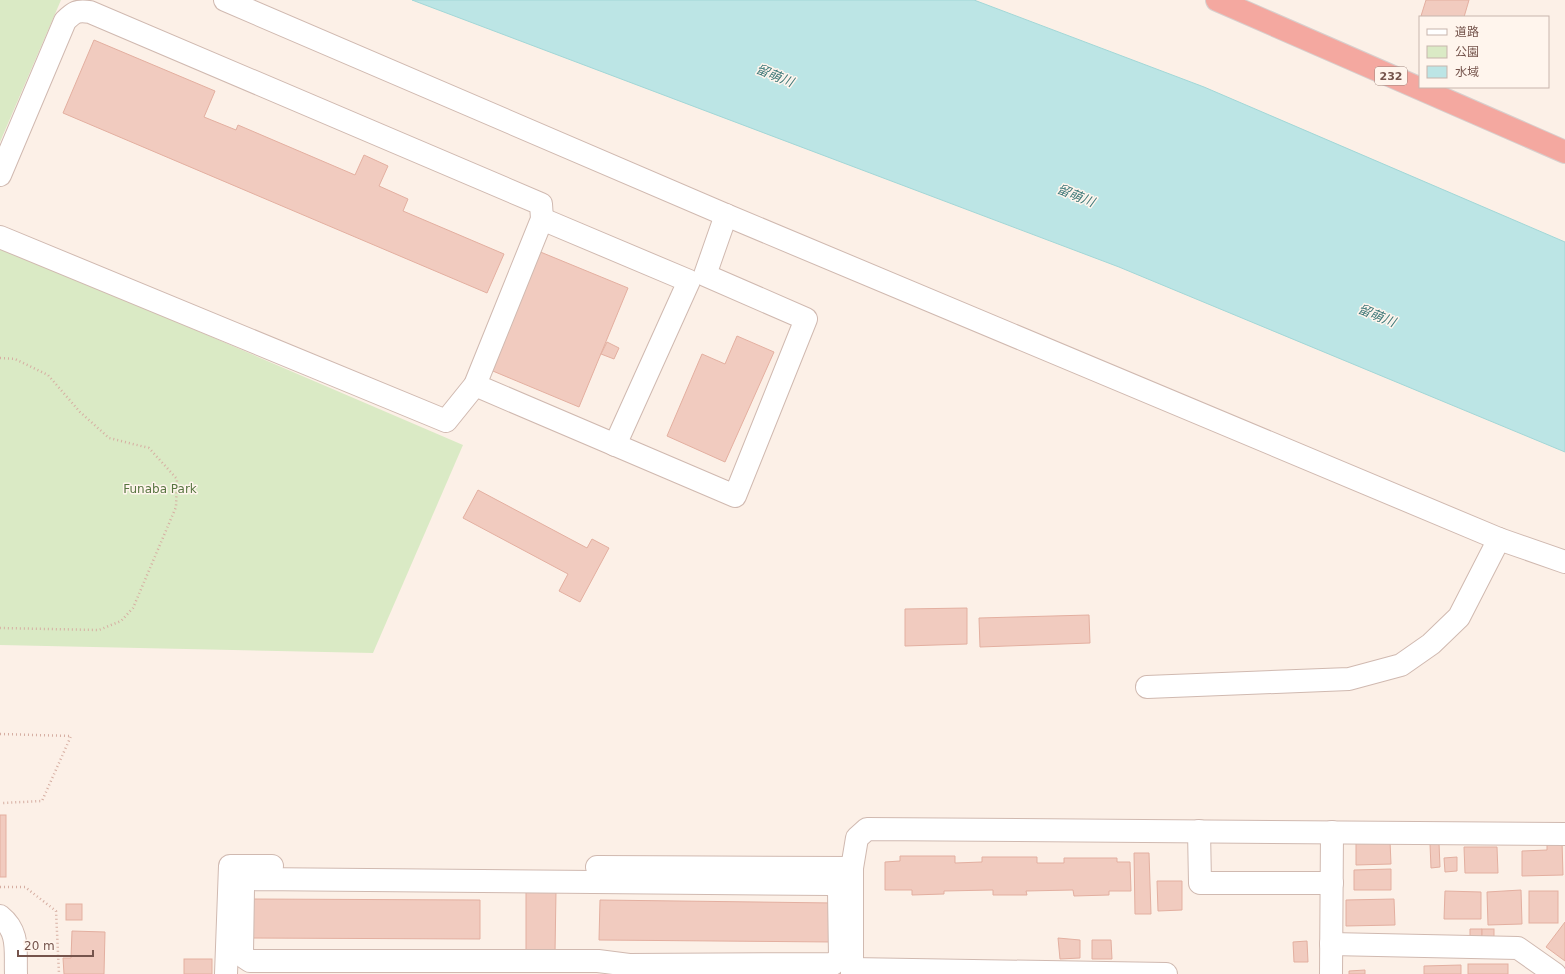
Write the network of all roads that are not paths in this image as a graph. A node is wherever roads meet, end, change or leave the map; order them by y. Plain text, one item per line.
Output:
1 (225, 0) edge
2 (1217, 0) edge
3 (1565, 152) edge
4 (0, 175) edge
5 (726, 215) junction
6 (542, 219) junction
7 (0, 237) edge
8 (697, 278) junction
9 (475, 386) junction
10 (615, 445) junction
11 (1500, 539) junction
12 (1565, 562) edge
13 (1147, 687) dead end
14 (1199, 831) junction
15 (1332, 832) junction
16 (1565, 834) edge
17 (852, 868) junction
18 (1332, 883) junction
19 (0, 916) edge
20 (1331, 944) junction
21 (629, 969) edge
22 (852, 971) edge
23 (16, 974) edge
24 (226, 974) edge
25 (1166, 974) edge
26 (1331, 974) edge
27 (1555, 974) edge

1 - 5 street
2 - 3 highway, 232
4 - 6 street
5 - 8 street
5 - 11 street
6 - 8 street
6 - 9 street
7 - 9 street
8 - 10 street
8 - 10 street
9 - 10 street
11 - 12 street
11 - 13 street
14 - 15 street
14 - 17 street
14 - 18 street
15 - 16 street
15 - 18 street
17 - 22 street
17 - 24 street
18 - 20 street
19 - 23 street
20 - 26 street
20 - 27 street
21 - 21 street
22 - 25 street

